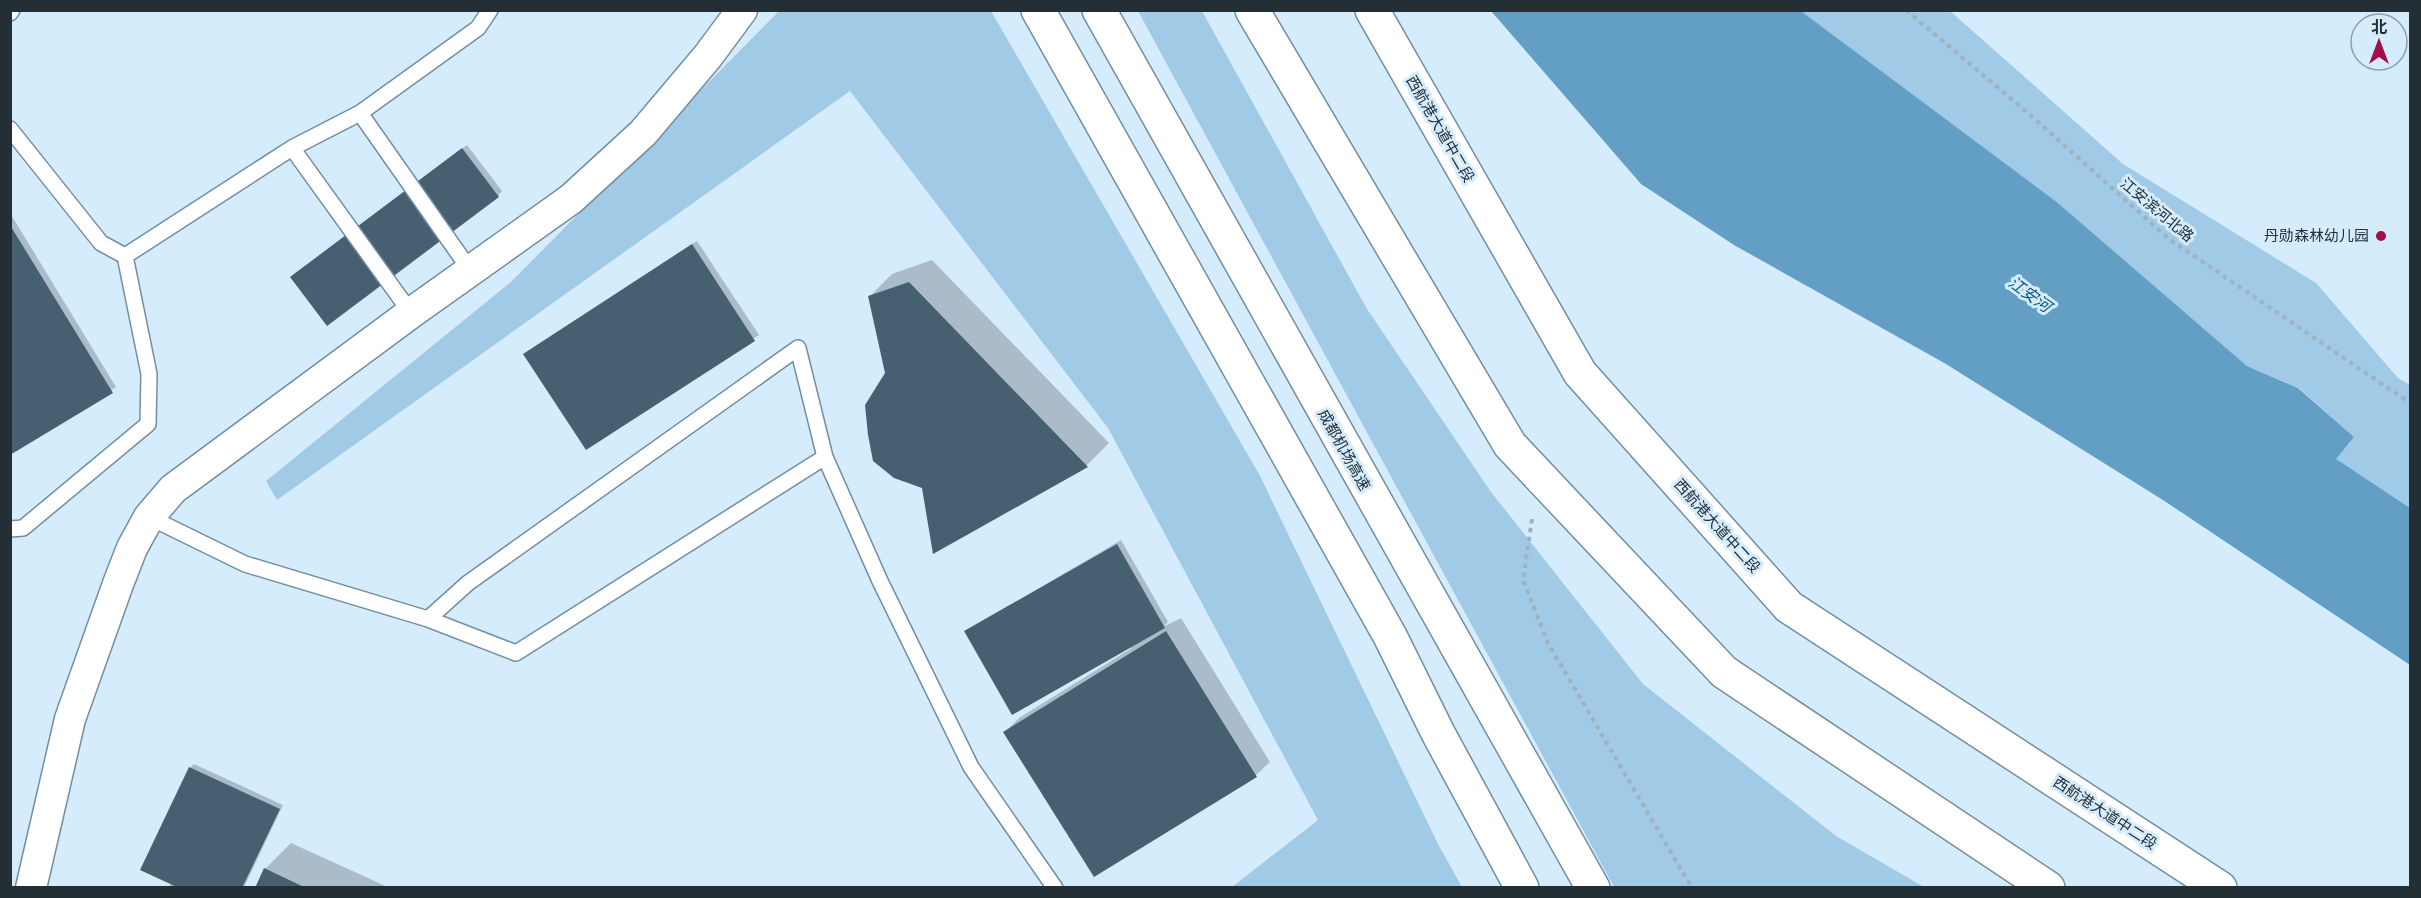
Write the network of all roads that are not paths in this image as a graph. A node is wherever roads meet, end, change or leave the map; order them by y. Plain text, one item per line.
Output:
1 (490, 10) edge
2 (742, 10) edge
3 (1038, 10) edge
4 (1098, 10) edge
5 (1252, 10) edge
6 (1372, 10) edge
7 (360, 113) junction
8 (10, 129) edge
9 (292, 148) junction
10 (125, 256) junction
11 (470, 270) junction
12 (411, 313) junction
13 (825, 457) junction
14 (149, 517) junction
15 (10, 529) edge
16 (428, 619) junction
17 (2221, 886) edge
18 (31, 888) edge
19 (1055, 888) edge
20 (1522, 888) edge
21 (1593, 888) edge
22 (2048, 888) edge

1 - 7 lane
2 - 11 street
3 - 20 main road
4 - 21 main road, 成都机场高速
5 - 22 main road
6 - 17 main road, 西航港大道中二段
7 - 9 lane
7 - 11 lane
8 - 10 lane
9 - 10 lane
9 - 12 lane
10 - 15 lane
11 - 12 street
12 - 14 street
13 - 16 lane
13 - 16 lane
13 - 19 lane
14 - 16 lane
14 - 18 street

